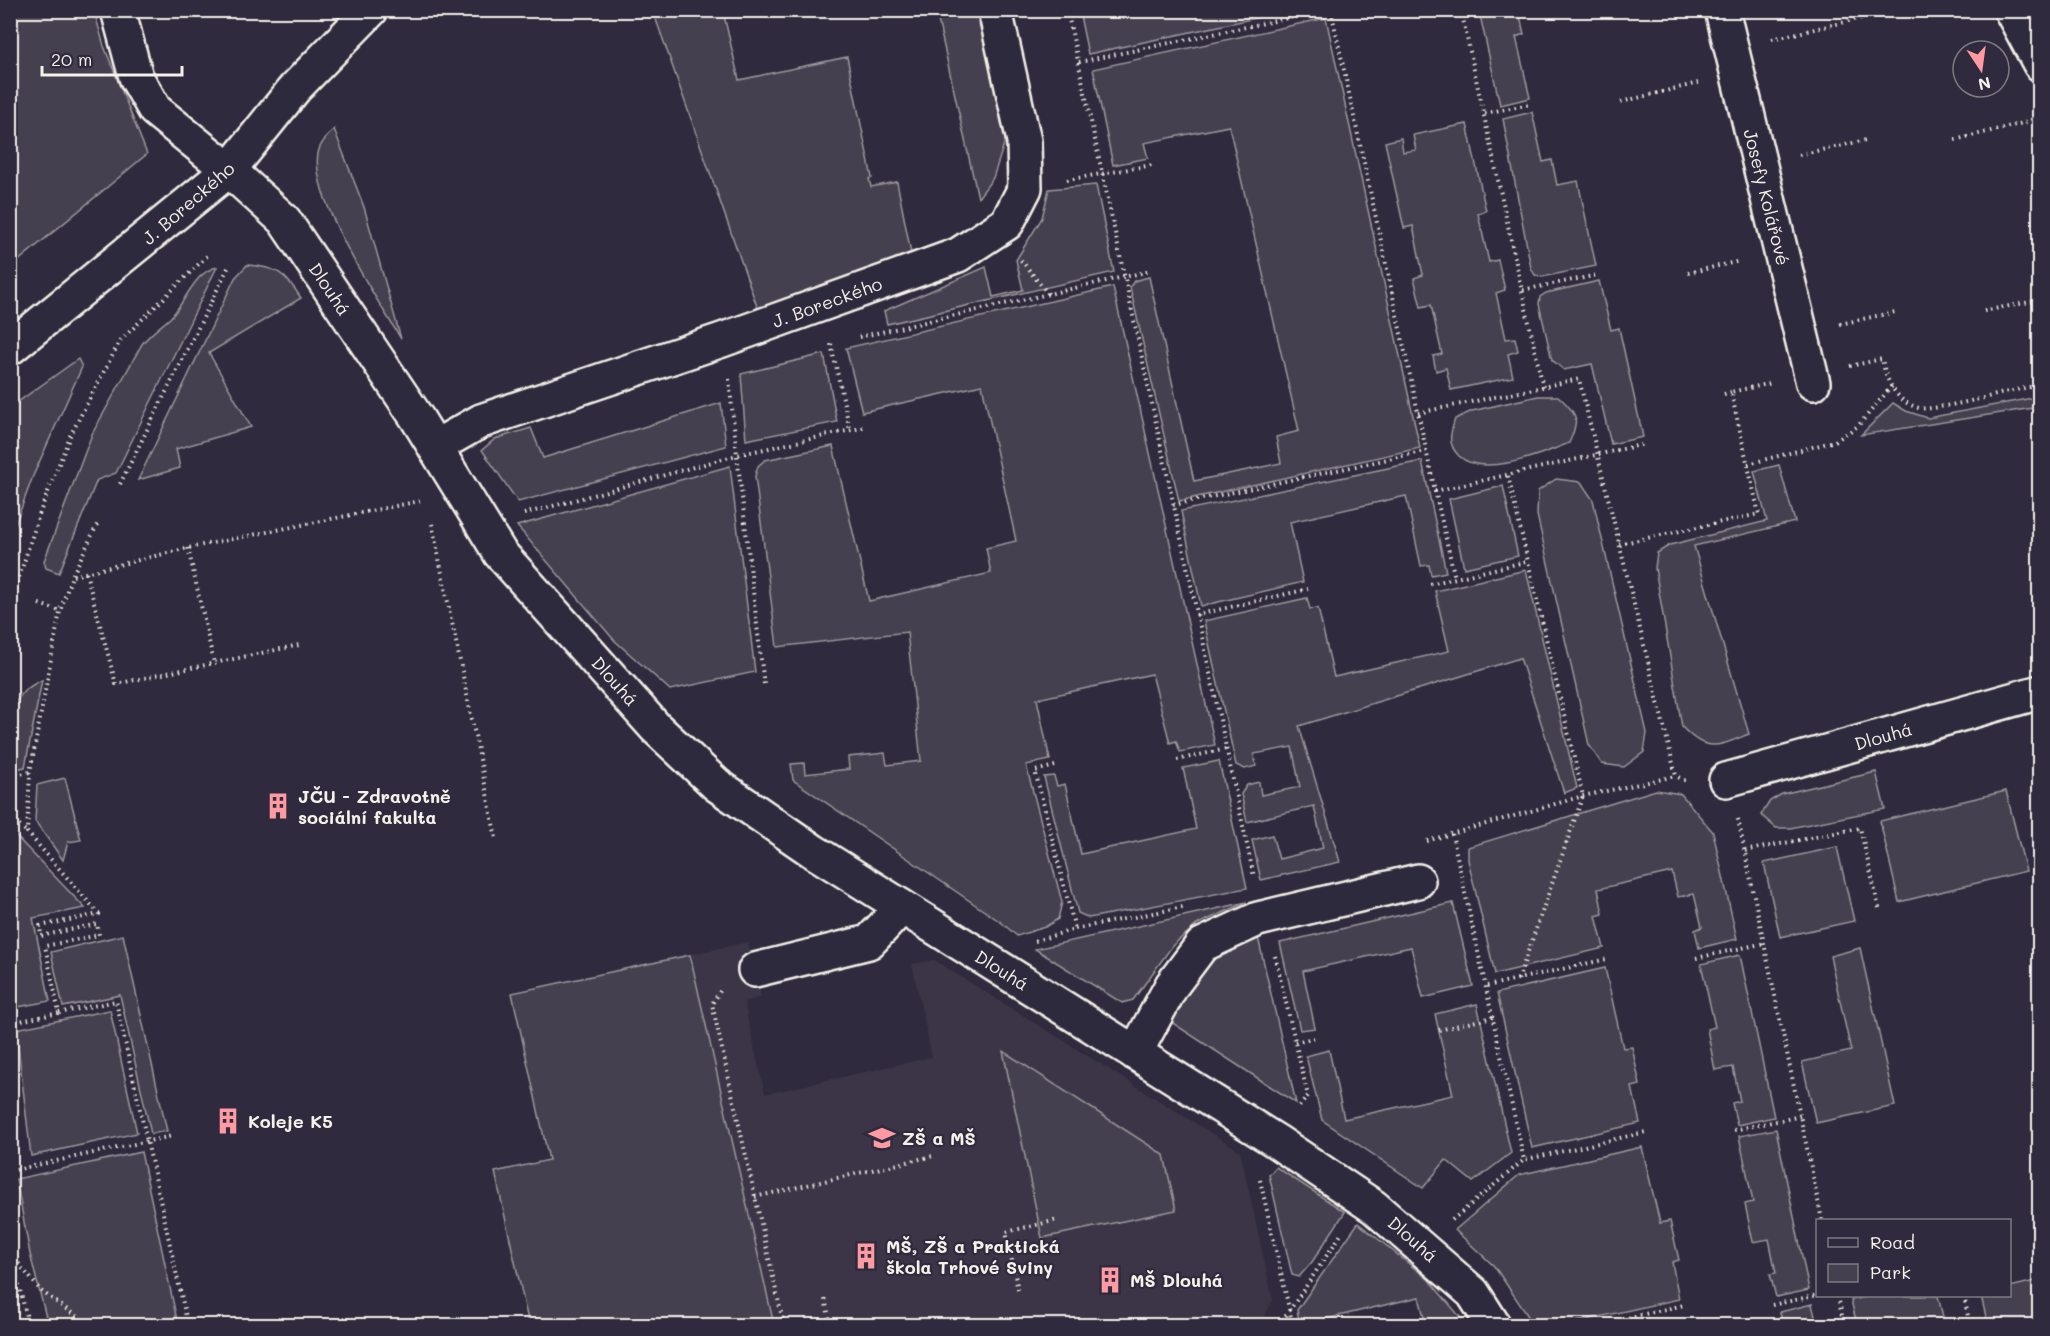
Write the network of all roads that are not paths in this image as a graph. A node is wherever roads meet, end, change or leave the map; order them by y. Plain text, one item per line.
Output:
1 (118, 10) edge
2 (371, 10) edge
3 (995, 10) edge
4 (1722, 10) edge
5 (2011, 10) edge
6 (2040, 64) edge
7 (229, 170) junction
8 (10, 348) edge
9 (1812, 378) road end
10 (435, 447) junction
11 (2040, 692) edge
12 (1726, 780) road end
13 (1418, 881) dead end
14 (902, 907) junction
15 (755, 970) road end
16 (1135, 1053) junction
17 (1494, 1326) edge

1 - 7 street, Dlouhá
2 - 7 street, J. Boreckého
3 - 10 street, J. Boreckého
4 - 9 street, Josefy Kolářové
5 - 6 street
7 - 8 street, J. Boreckého
7 - 10 street, Dlouhá
10 - 14 street, Dlouhá
11 - 12 street, Dlouhá
13 - 16 street
14 - 15 street
14 - 16 street, Dlouhá
16 - 17 street, Dlouhá

